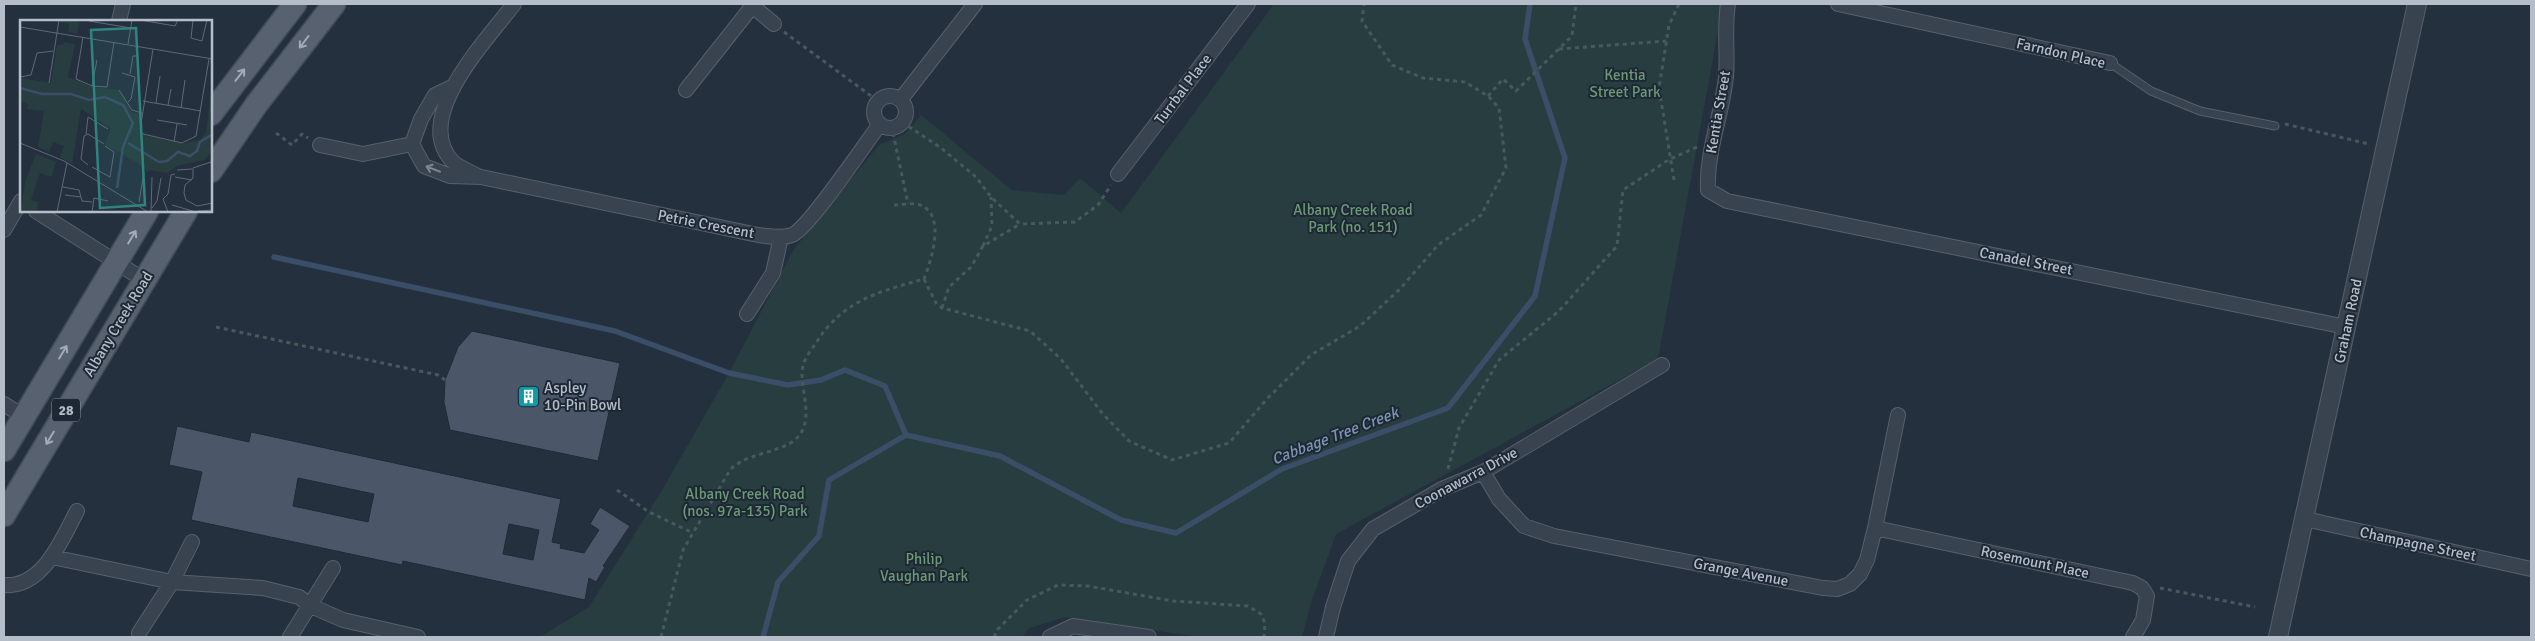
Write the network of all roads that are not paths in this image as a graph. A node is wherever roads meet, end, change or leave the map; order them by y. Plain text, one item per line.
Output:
1 (123, 4) edge
2 (295, 4) edge
3 (334, 4) edge
4 (514, 4) edge
5 (751, 4) edge
6 (975, 4) edge
7 (1248, 4) edge
8 (1728, 4) edge
9 (1838, 4) edge
10 (2417, 4) edge
11 (119, 20) edge
12 (774, 24) road end
13 (2110, 64) joint
14 (452, 87) junction
15 (686, 90) dead end
16 (901, 100) junction
17 (212, 113) edge
18 (891, 124) junction
19 (2275, 126) road end
20 (412, 144) junction
21 (320, 145) road end
22 (212, 170) edge
23 (1118, 174) road end
24 (480, 177) junction
25 (1708, 190) joint
26 (16, 205) edge
27 (38, 212) edge
28 (146, 212) edge
29 (185, 212) edge
30 (4, 230) edge
31 (781, 237) junction
32 (116, 263) junction
33 (144, 280) junction
34 (747, 314) dead end
35 (2346, 327) junction
36 (1662, 364) dead end
37 (4, 404) edge
38 (1898, 415) dead end
39 (24, 417) junction
40 (4, 450) edge
41 (1483, 472) junction
42 (77, 511) dead end
43 (4, 515) edge
44 (2305, 518) junction
45 (1875, 528) junction
46 (192, 542) dead end
47 (52, 557) junction
48 (333, 568) dead end
49 (2531, 568) edge
50 (172, 582) junction
51 (4, 585) edge
52 (310, 606) junction
53 (139, 634) dead end
54 (290, 637) edge
55 (418, 637) edge
56 (1050, 637) edge
57 (1149, 637) edge
58 (1326, 637) edge
59 (2133, 637) edge
60 (2278, 637) edge

1 - 11 street
17 -> 2 main road
3 -> 22 main road
4 - 14 street, Petrie Crescent
5 - 12 street
5 - 15 street
6 - 16 street
7 - 23 street, Turrbal Place
8 - 25 street, Kentia Street
9 - 13 street, Farndon Place
10 - 35 street, Graham Road
13 - 19 lane, Farndon Place
14 - 20 street, Petrie Crescent
14 - 24 street, Petrie Crescent
16 - 18 street
16 - 18 street
18 - 31 street
20 - 21 street
24 -> 20 street, Petrie Crescent
24 - 31 street, Petrie Crescent
25 - 35 street, Canadel Street
26 - 30 street
27 - 32 street
32 -> 28 main road, 28
29 - 33 main road, Albany Creek Road / 28
31 - 34 street
32 - 33 street
39 -> 32 main road, 28
33 -> 43 main road, Albany Creek Road / 28
35 - 44 street, Graham Road
36 - 41 street, Coonawarra Drive
37 - 39 street
38 - 45 street, Grange Avenue
39 - 40 main road, 28
41 - 45 street, Grange Avenue
41 - 58 street, Coonawarra Drive
42 - 47 street
44 - 49 street, Champagne Street
44 - 60 street, Graham Road
45 - 59 street, Rosemount Place
46 - 50 street
47 - 50 street
47 - 51 street
48 - 52 street
50 - 52 street
50 - 53 street
52 - 54 street
52 - 55 street
56 - 57 street

